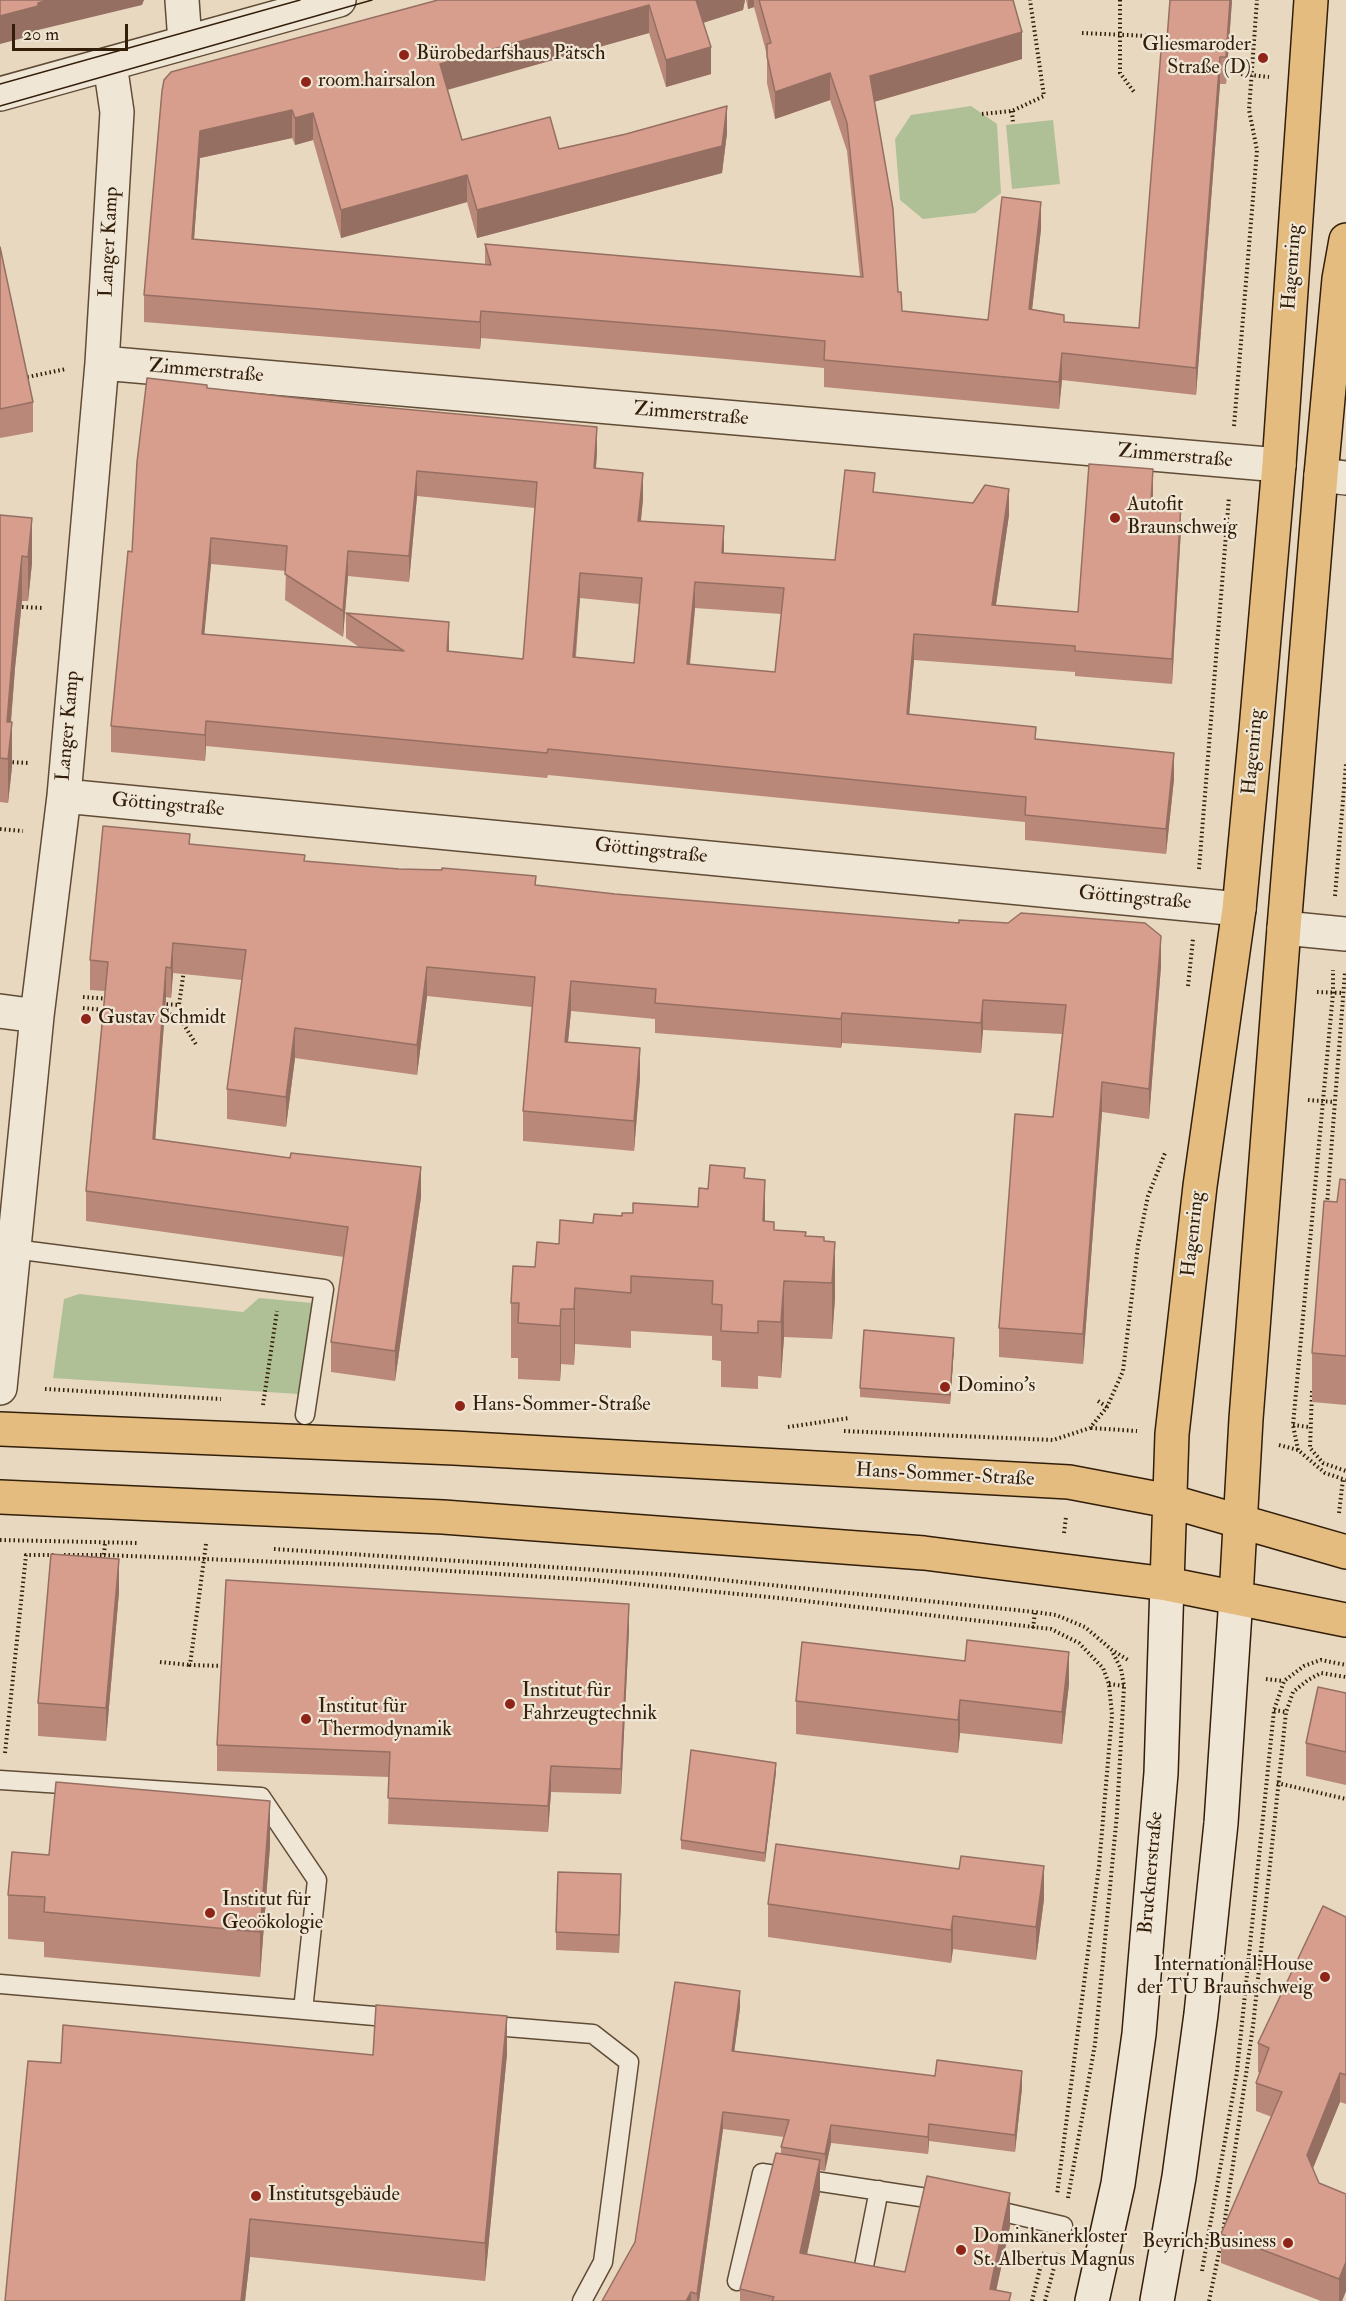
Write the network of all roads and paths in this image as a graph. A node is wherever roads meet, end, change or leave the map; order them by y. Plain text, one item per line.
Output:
1 (182, 0) edge
2 (339, 0) edge
3 (1030, 0) edge
4 (1120, 0) edge
5 (1257, 0) edge
6 (1311, 0) edge
7 (1082, 33) dead end
8 (1120, 34) junction
9 (1170, 36) edge
10 (186, 42) junction
11 (110, 64) junction
12 (1241, 74) dead end
13 (1251, 75) junction
14 (1270, 77) dead end
15 (1134, 92) dead end
16 (0, 94) edge
17 (1012, 111) junction
18 (982, 114) dead end
19 (1013, 124) dead end
20 (1346, 240) edge
21 (102, 363) junction
22 (67, 369) dead end
23 (22, 378) edge
24 (1231, 462) junction
25 (1279, 465) junction
26 (1334, 476) edge
27 (22, 607) edge
28 (44, 608) dead end
29 (8, 762) edge
30 (30, 763) dead end
31 (1346, 764) edge
32 (63, 796) junction
33 (0, 829) edge
34 (24, 831) dead end
35 (1335, 897) dead end
36 (1196, 904) junction
37 (1239, 909) junction
38 (1284, 928) junction
39 (1339, 933) edge
40 (185, 961) edge
41 (1346, 972) edge
42 (1317, 992) dead end
43 (1333, 993) junction
44 (1344, 993) junction
45 (1188, 994) dead end
46 (83, 997) dead end
47 (115, 1000) edge
48 (158, 1004) edge
49 (83, 1008) dead end
50 (0, 1011) edge
51 (118, 1011) edge
52 (154, 1013) edge
53 (37, 1016) junction
54 (197, 1047) dead end
55 (1307, 1100) dead end
56 (1323, 1101) junction
57 (1334, 1102) junction
58 (1168, 1148) dead end
59 (1326, 1209) edge
60 (15, 1249) junction
61 (281, 1284) junction
62 (1313, 1381) edge
63 (0, 1388) edge
64 (45, 1389) dead end
65 (228, 1399) dead end
66 (252, 1401) dead end
67 (1098, 1401) dead end
68 (264, 1402) junction
69 (1107, 1407) junction
70 (306, 1410) joint
71 (262, 1412) dead end
72 (1293, 1425) junction
73 (1310, 1427) junction
74 (0, 1429) edge
75 (1346, 1471) edge
76 (1346, 1480) edge
77 (1069, 1482) junction
78 (0, 1497) edge
79 (1169, 1501) junction
80 (1240, 1520) junction
81 (0, 1540) edge
82 (105, 1542) junction
83 (139, 1543) dead end
84 (195, 1544) dead end
85 (206, 1544) junction
86 (218, 1545) dead end
87 (265, 1548) dead end
88 (1346, 1552) edge
89 (104, 1556) junction
90 (205, 1558) junction
91 (1061, 1569) junction
92 (1167, 1584) junction
93 (1236, 1597) junction
94 (1035, 1612) junction
95 (1056, 1616) junction
96 (1346, 1620) edge
97 (1033, 1628) junction
98 (160, 1662) dead end
99 (1340, 1664) junction
100 (190, 1665) junction
101 (1346, 1665) edge
102 (222, 1666) edge
103 (1340, 1675) junction
104 (1346, 1677) edge
105 (1284, 1682) dead end
106 (1109, 1684) junction
107 (1124, 1686) junction
108 (1274, 1710) dead end
109 (1286, 1712) junction
110 (1, 1780) edge
111 (1277, 1783) junction
112 (1346, 1799) edge
113 (0, 1984) edge
114 (303, 2010) junction
115 (419, 2020) edge
116 (466, 2024) edge
117 (879, 2190) junction
118 (1057, 2224) junction
119 (863, 2271) edge
120 (737, 2281) dead end
121 (582, 2301) edge
122 (1032, 2301) edge
123 (1045, 2301) edge
124 (1092, 2301) edge
125 (1156, 2301) edge
126 (1209, 2301) edge

1 - 10 street
2 - 10 street
3 - 17 path
4 - 8 path
5 - 13 path
6 - 25 main road, Hagenring
7 - 8 path
8 - 9 path
8 - 15 path
10 - 11 street
11 - 16 street
11 - 21 street, Langer Kamp
12 - 13 path
13 - 14 path
13 - 24 path
17 - 18 path
17 - 19 path
20 - 26 main road
21 - 24 street, Zimmerstraße
21 - 32 street, Langer Kamp
22 - 23 path
24 - 25 street, Zimmerstraße
24 - 36 path
25 - 37 main road, Hagenring
26 - 38 main road
27 - 28 path
29 - 30 path
31 - 35 path
32 - 36 street, Göttingstraße
32 - 53 street, Langer Kamp
33 - 34 path
36 - 37 street, Göttingstraße
36 - 45 path
37 - 79 main road, Hagenring
38 - 39 street
38 - 80 main road
39 - 43 path
40 - 48 path
41 - 44 path
42 - 43 path
43 - 44 path
43 - 56 path
44 - 57 path
46 - 47 path
49 - 51 path
50 - 53 street
52 - 54 path
53 - 60 street, Langer Kamp
55 - 56 path
56 - 57 path
56 - 72 path
57 - 59 path
58 - 69 path
60 - 61 lane
60 - 63 street, Langer Kamp
61 - 68 path
61 - 70 lane
62 - 73 path
64 - 65 path
66 - 68 path
67 - 69 path
68 - 70 path
68 - 71 path
69 - 77 path
72 - 73 path
72 - 76 path
73 - 75 path
74 - 77 main road, Hans-Sommer-Straße
77 - 79 main road, Hans-Sommer-Straße
77 - 91 path
78 - 91 main road
79 - 80 main road, Hans-Sommer-Straße
79 - 92 main road, Hagenring
80 - 88 main road, Hans-Sommer-Straße
80 - 93 main road
81 - 82 path
82 - 83 path
82 - 89 path
84 - 85 path
85 - 86 path
85 - 90 path
87 - 94 path
89 - 90 path
89 - 110 path
90 - 97 path
90 - 100 path
91 - 92 main road
91 - 95 path
92 - 93 main road
92 - 124 street, Brucknerstraße
93 - 96 main road
93 - 125 street
94 - 95 path
94 - 97 path
95 - 107 path
97 - 106 path
98 - 100 path
99 - 101 path
99 - 103 path
99 - 105 path
100 - 102 path
103 - 104 path
103 - 109 path
106 - 107 path
106 - 118 path
107 - 118 path
108 - 109 path
109 - 111 path
110 - 114 lane
111 - 112 path
111 - 126 path
113 - 114 lane
114 - 115 lane
116 - 121 lane
117 - 118 lane
117 - 119 lane
117 - 120 lane
118 - 122 path
118 - 123 path

